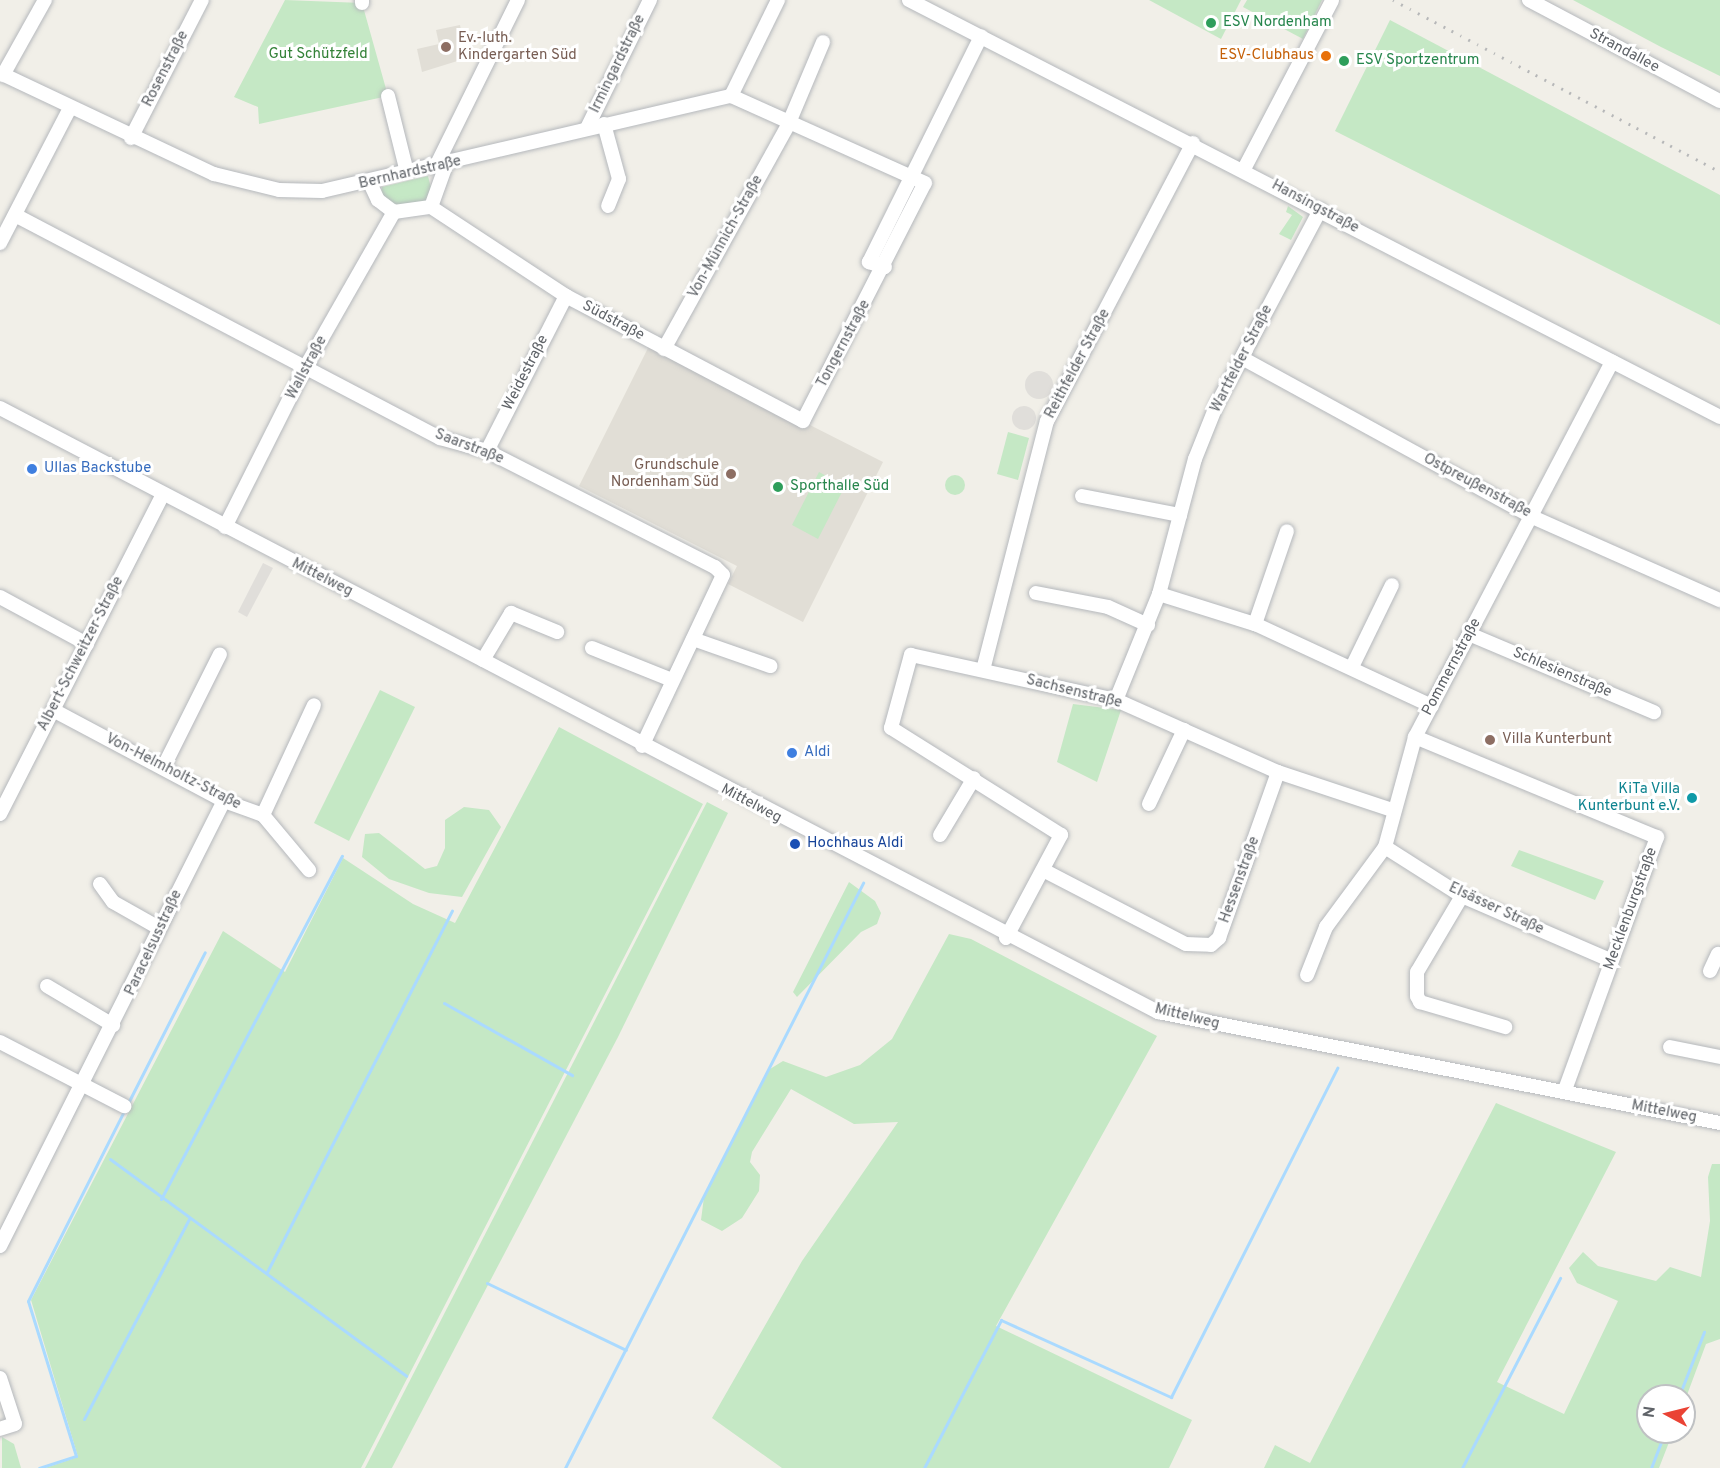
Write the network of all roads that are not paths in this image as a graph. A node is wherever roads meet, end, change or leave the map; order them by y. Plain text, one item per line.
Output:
1 (45, 0) edge
2 (202, 0) edge
3 (518, 0) edge
4 (650, 0) edge
5 (778, 0) edge
6 (909, 0) edge
7 (1529, 0) edge
8 (1332, 1) edge
9 (981, 36) junction
10 (823, 42) dead end
11 (2, 74) edge
12 (387, 96) dead end
13 (731, 96) junction
14 (1720, 101) edge
15 (69, 110) junction
16 (604, 124) junction
17 (788, 125) junction
18 (587, 128) junction
19 (130, 138) junction
20 (1194, 143) junction
21 (442, 164) junction
22 (1244, 169) junction
23 (407, 172) junction
24 (910, 178) junction
25 (370, 183) junction
26 (608, 206) dead end
27 (431, 207) junction
28 (1320, 210) junction
29 (394, 212) junction
30 (15, 215) junction
31 (0, 243) edge
32 (566, 296) junction
33 (664, 349) junction
34 (1242, 358) junction
35 (1612, 361) junction
36 (305, 368) junction
37 (0, 408) edge
38 (1720, 417) edge
39 (803, 421) joint
40 (487, 451) junction
41 (163, 494) junction
42 (1082, 496) dead end
43 (1180, 515) junction
44 (1530, 516) junction
45 (225, 527) junction
46 (1287, 531) dead end
47 (1392, 585) dead end
48 (1036, 593) dead end
49 (1159, 594) junction
50 (0, 597) edge
51 (1720, 600) edge
52 (1255, 624) junction
53 (1148, 625) junction
54 (556, 632) dead end
55 (1469, 634) junction
56 (693, 639) junction
57 (87, 644) junction
58 (592, 648) dead end
59 (220, 654) dead end
60 (483, 660) junction
61 (770, 666) dead end
62 (1352, 666) junction
63 (983, 670) junction
64 (672, 680) junction
65 (1116, 700) junction
66 (314, 705) dead end
67 (1432, 706) junction
68 (52, 710) junction
69 (1654, 712) dead end
70 (1184, 730) junction
71 (1415, 737) junction
72 (642, 746) junction
73 (163, 768) junction
74 (1278, 772) junction
75 (974, 778) junction
76 (224, 801) junction
77 (1149, 804) dead end
78 (1392, 810) junction
79 (0, 814) edge
80 (263, 815) junction
81 (940, 835) dead end
82 (1385, 847) junction
83 (309, 870) dead end
84 (1043, 870) junction
85 (100, 884) dead end
86 (1462, 896) junction
87 (159, 928) junction
88 (1006, 938) junction
89 (1719, 952) edge
90 (1612, 961) junction
91 (1710, 971) dead end
92 (1307, 975) dead end
93 (47, 986) dead end
94 (113, 1025) junction
95 (1505, 1027) dead end
96 (0, 1042) edge
97 (1670, 1047) dead end
98 (1720, 1057) edge
99 (84, 1086) junction
100 (1564, 1092) junction
101 (124, 1107) dead end
102 (1720, 1123) edge
103 (0, 1246) edge
104 (0, 1378) edge
105 (0, 1429) edge

1 - 11 street
2 - 19 street, Rosenstraße
3 - 21 street
4 - 18 street, Irmingardstraße
5 - 13 street
6 - 9 street, Hansingstraße
7 - 14 street, Strandallee
8 - 22 street
9 - 20 street, Hansingstraße
9 - 24 street, Tongernstraße
10 - 17 street, Von-Münnich-Straße
11 - 15 street, Bernhardstraße
12 - 23 street
13 - 16 street, Bernhardstraße
13 - 17 street
15 - 19 street, Bernhardstraße
15 - 30 street
16 - 18 street, Bernhardstraße
16 - 26 street
17 - 24 street
17 - 33 street, Von-Münnich-Straße
18 - 21 street, Bernhardstraße
19 - 25 street, Bernhardstraße
20 - 22 street, Hansingstraße
20 - 63 street, Reithfelder Straße
21 - 23 street, Bernhardstraße
21 - 27 street
22 - 28 street, Hansingstraße
23 - 25 street, Bernhardstraße
24 - 39 street, Tongernstraße
25 - 29 street
27 - 29 street
27 - 32 street, Südstraße
28 - 34 street, Wartfelder Straße
28 - 35 street, Hansingstraße
29 - 36 street, Wallstraße
30 - 31 street
30 - 36 street, Saarstraße
32 - 33 street, Südstraße
32 - 40 street, Weidestraße
33 - 39 street, Südstraße
34 - 43 street, Wartfelder Straße
34 - 44 street, Ostpreußenstraße
35 - 38 street, Hansingstraße
35 - 44 street, Pommernstraße
36 - 40 street, Saarstraße
36 - 45 street, Wallstraße
37 - 41 street, Mittelweg
40 - 56 street, Saarstraße
41 - 45 street, Mittelweg
41 - 57 street, Albert-Schweitzer-Straße
42 - 43 street
43 - 49 street, Wartfelder Straße
44 - 51 street, Ostpreußenstraße
44 - 55 street, Pommernstraße
45 - 60 street, Mittelweg
46 - 52 street
47 - 62 street
48 - 53 street
49 - 52 street
49 - 53 street, Wartfelder Straße
50 - 57 street
52 - 62 street
53 - 65 street, Wartfelder Straße
54 - 60 street
55 - 67 street, Pommernstraße
55 - 69 street, Schlesienstraße
56 - 61 street
56 - 64 street, Saarstraße
57 - 68 street, Albert-Schweitzer-Straße
58 - 64 street
59 - 73 street
60 - 72 street, Mittelweg
62 - 67 street
63 - 65 street, Sachsenstraße
63 - 75 street, Sachsenstraße
64 - 72 street, Saarstraße
65 - 70 street, Sachsenstraße
66 - 80 street
67 - 71 street, Pommernstraße
68 - 73 street, Von-Helmholtz-Straße
68 - 79 street, Albert-Schweitzer-Straße
70 - 74 street, Sachsenstraße
70 - 77 street
71 - 78 street, Pommernstraße
71 - 90 street, Mecklenburgstraße
72 - 88 street, Mittelweg
73 - 76 street, Von-Helmholtz-Straße
74 - 78 street, Sachsenstraße
74 - 84 street, Hessenstraße
75 - 81 street
75 - 84 street, Sachsenstraße
76 - 80 street, Von-Helmholtz-Straße
76 - 87 street, Paracelsusstraße
78 - 82 street, Pommernstraße
80 - 83 street
82 - 86 street, Elsässer Straße
82 - 92 street, Pommernstraße
84 - 88 street, Sachsenstraße
85 - 87 street
86 - 90 street, Elsässer Straße
86 - 95 street
87 - 94 street, Paracelsusstraße
88 - 100 street, Mittelweg
89 - 91 street
90 - 100 street, Mecklenburgstraße
93 - 94 street
94 - 99 street, Paracelsusstraße
96 - 99 street
97 - 98 street
99 - 101 street
99 - 103 street, Paracelsusstraße
100 - 102 street, Mittelweg
104 - 105 street

